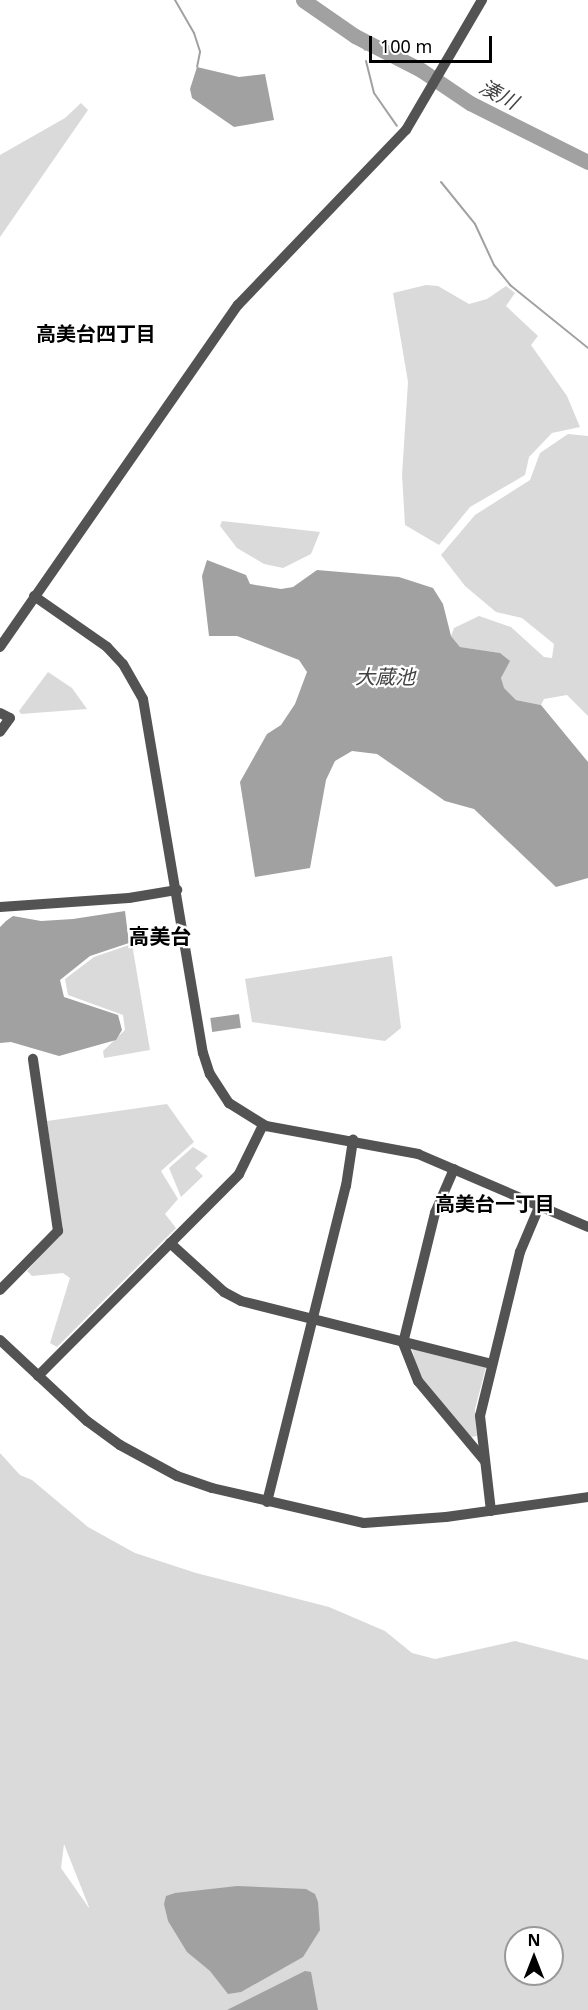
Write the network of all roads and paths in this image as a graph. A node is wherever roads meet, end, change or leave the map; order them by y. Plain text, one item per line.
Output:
1 (482, 0) edge
2 (34, 596) junction
3 (0, 647) edge
4 (0, 713) edge
5 (0, 732) edge
6 (177, 890) junction
7 (0, 907) edge
8 (33, 1059) dead end
9 (263, 1125) junction
10 (353, 1140) junction
11 (454, 1170) junction
12 (539, 1207) junction
13 (588, 1227) edge
14 (170, 1243) junction
15 (0, 1290) edge
16 (312, 1320) junction
17 (0, 1340) edge
18 (403, 1343) junction
19 (492, 1364) junction
20 (38, 1376) junction
21 (485, 1461) junction
22 (588, 1497) edge
23 (267, 1502) junction
24 (491, 1511) junction

1 - 2 street
2 - 3 street
2 - 6 street
4 - 5 street
6 - 7 street
6 - 9 street
8 - 15 street
9 - 10 street
9 - 14 street
10 - 11 street
10 - 16 street
11 - 12 street
11 - 18 street
12 - 13 street
12 - 19 street
14 - 16 street
14 - 20 street
16 - 18 street
16 - 23 street
17 - 20 street
18 - 19 street
18 - 21 street
19 - 21 street
20 - 23 street
21 - 24 street
22 - 24 street
23 - 24 street

